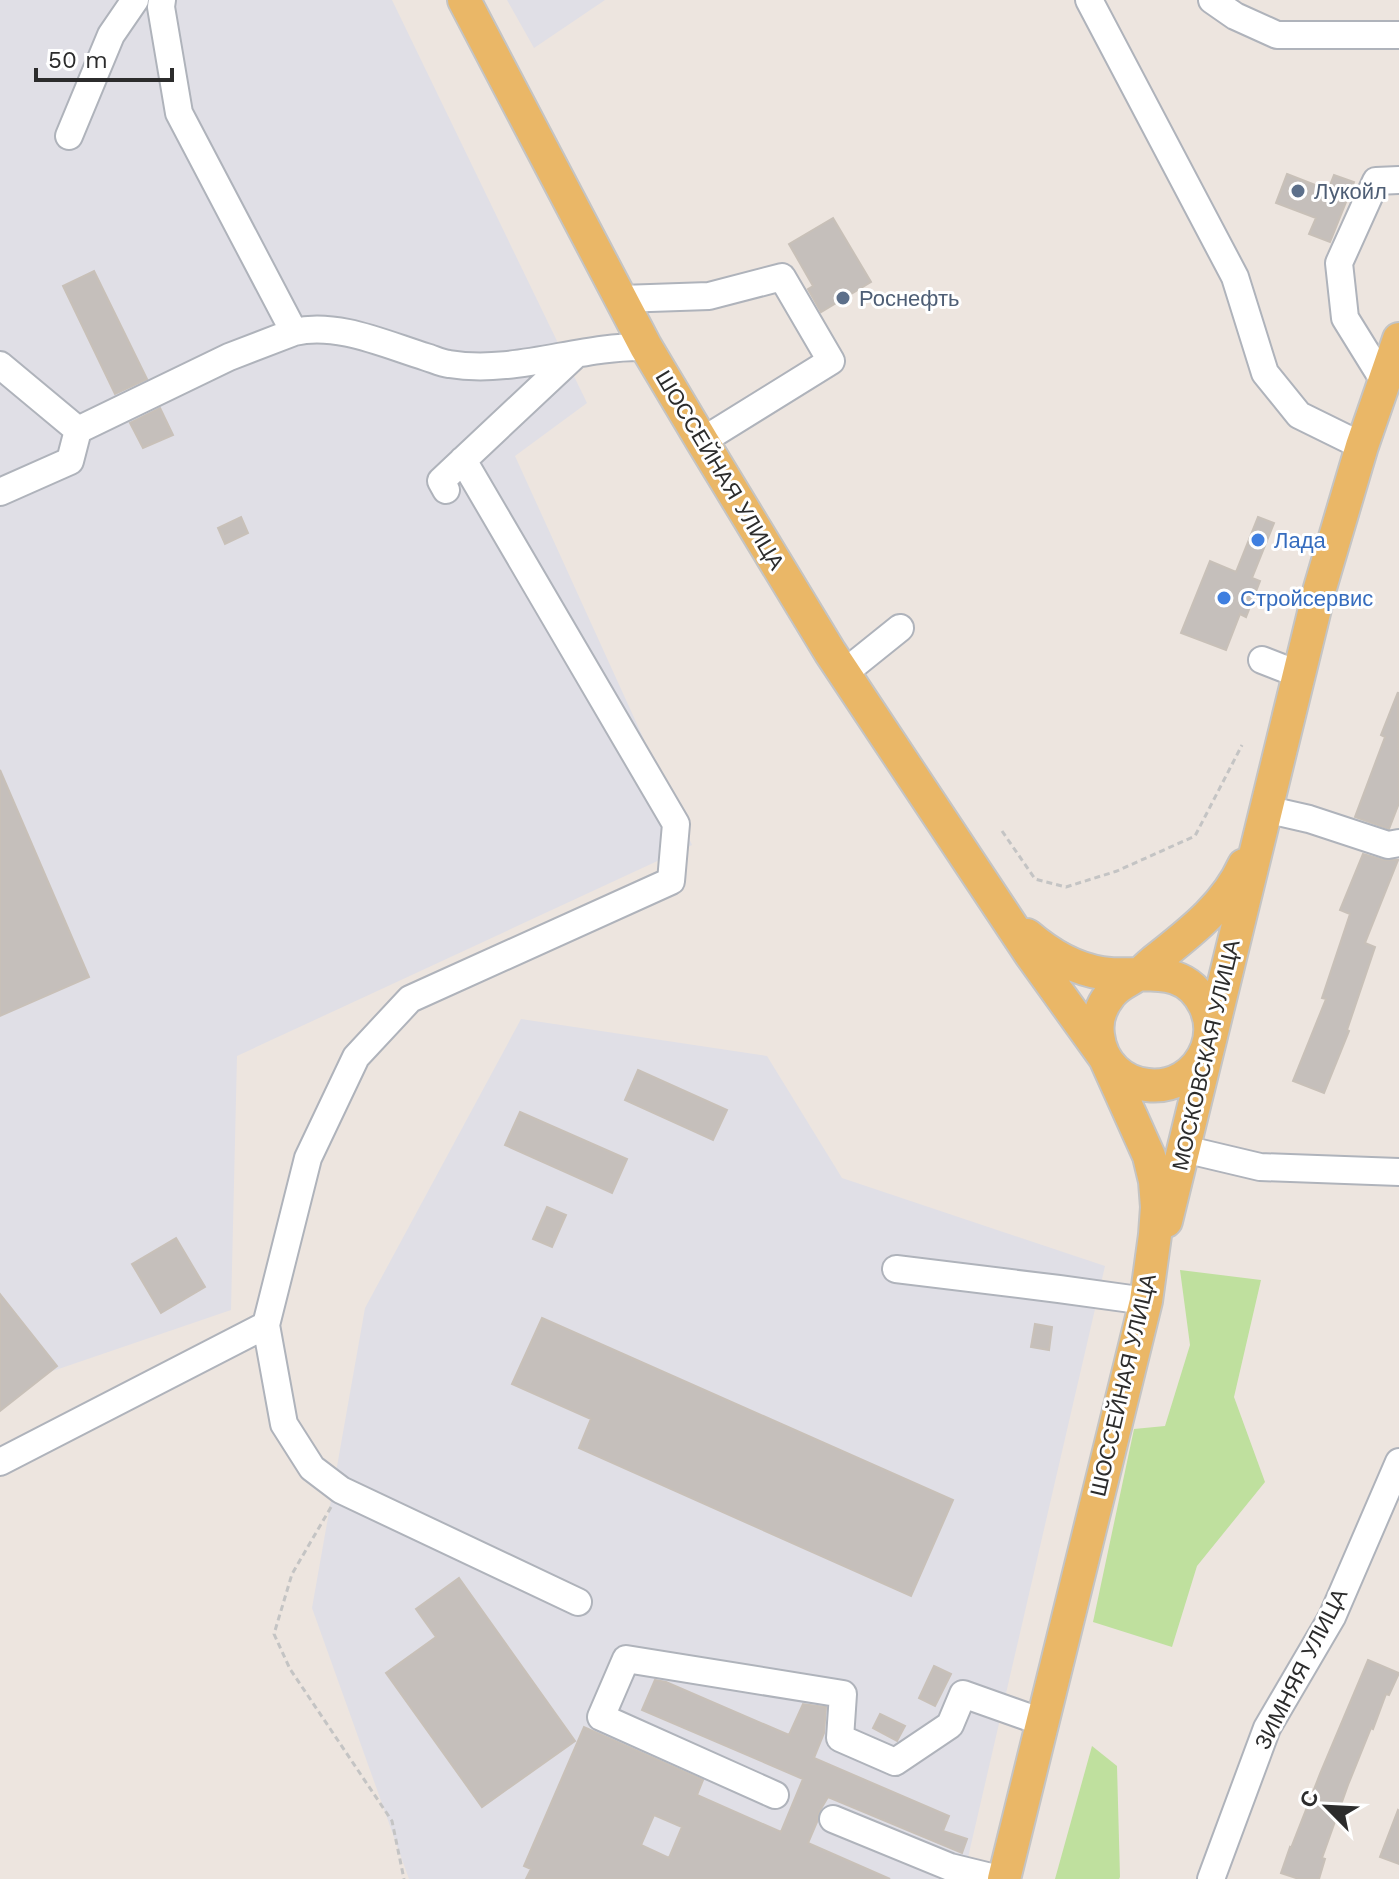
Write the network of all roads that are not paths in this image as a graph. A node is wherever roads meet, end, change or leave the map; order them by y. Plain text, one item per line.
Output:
1 (135, 0) edge
2 (162, 0) edge
3 (464, 0) edge
4 (1089, 0) edge
5 (1212, 0) edge
6 (1399, 35) edge
7 (69, 136) dead end
8 (1399, 180) edge
9 (621, 299) junction
10 (294, 332) junction
11 (1399, 339) edge
12 (646, 347) junction
13 (574, 356) junction
14 (0, 365) edge
15 (1384, 381) junction
16 (78, 430) junction
17 (702, 441) junction
18 (1362, 446) junction
19 (463, 460) junction
20 (446, 490) dead end
21 (0, 492) edge
22 (900, 628) dead end
23 (1262, 660) dead end
24 (844, 673) junction
25 (1298, 674) junction
26 (1265, 809) junction
27 (1399, 843) edge
28 (1009, 920) junction
29 (1138, 975) junction
30 (1208, 1044) junction
31 (1105, 1058) junction
32 (1184, 1149) junction
33 (1398, 1169) edge
34 (896, 1269) dead end
35 (1146, 1301) junction
36 (266, 1325) junction
37 (0, 1462) edge
38 (1399, 1462) edge
39 (578, 1602) dead end
40 (1042, 1722) junction
41 (775, 1795) dead end
42 (833, 1819) dead end
43 (1002, 1879) edge
44 (1211, 1879) edge

1 - 7 street
2 - 10 street
3 - 9 main road, ШОССЕЙНАЯ УЛИЦА
4 - 18 street
5 - 6 street
8 - 15 street
9 - 12 main road, ШОССЕЙНАЯ УЛИЦА
9 - 17 street
10 - 13 street
10 - 16 street
11 - 15 main road, МОСКОВСКАЯ УЛИЦА
12 - 13 street
12 - 17 main road, ШОССЕЙНАЯ УЛИЦА
13 - 19 street
14 - 16 street
15 - 18 main road, МОСКОВСКАЯ УЛИЦА
16 - 21 street
17 - 24 main road, ШОССЕЙНАЯ УЛИЦА
18 - 25 main road, МОСКОВСКАЯ УЛИЦА
19 - 20 street
19 - 36 street
22 - 24 street
23 - 25 street
24 - 28 main road, ШОССЕЙНАЯ УЛИЦА
25 - 26 main road, МОСКОВСКАЯ УЛИЦА
26 - 27 street
26 - 29 main road, МОСКОВСКАЯ УЛИЦА
26 - 30 main road, МОСКОВСКАЯ УЛИЦА
28 - 29 main road, ШОССЕЙНАЯ УЛИЦА
28 - 31 main road, ШОССЕЙНАЯ УЛИЦА
29 - 30 main road
29 - 31 main road, МОСКОВСКАЯ УЛИЦА
30 - 31 main road
30 - 32 main road, МОСКОВСКАЯ УЛИЦА
31 - 35 main road, ШОССЕЙНАЯ УЛИЦА
32 - 33 street
32 - 35 main road, МОСКОВСКАЯ УЛИЦА
34 - 35 street
35 - 40 main road, ШОССЕЙНАЯ УЛИЦА
36 - 37 street
36 - 39 street
38 - 44 street, ЗИМНЯЯ УЛИЦА
40 - 41 street
40 - 43 main road, ШОССЕЙНАЯ УЛИЦА
42 - 43 street

